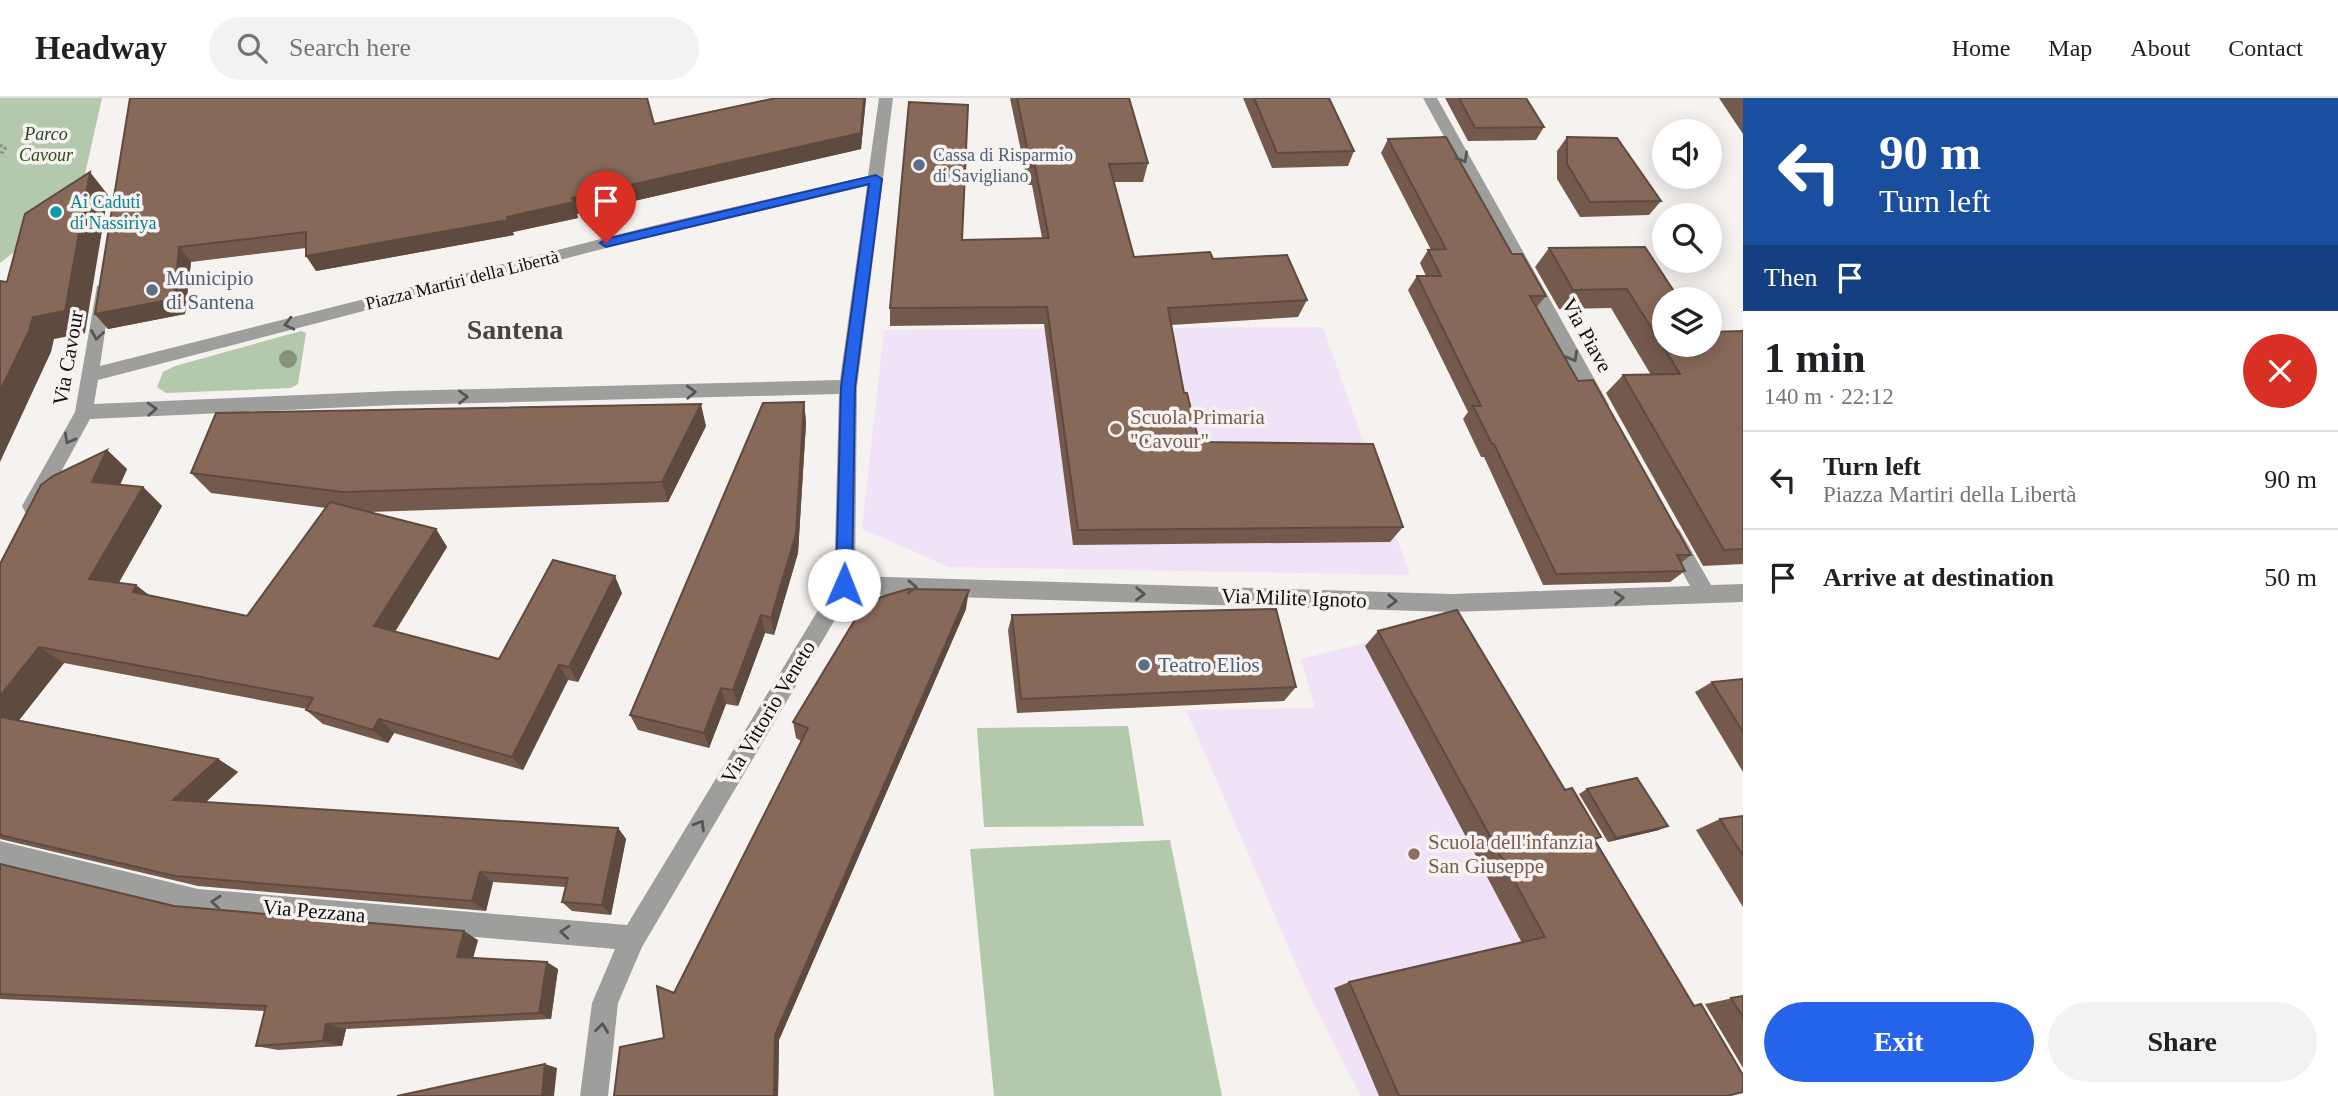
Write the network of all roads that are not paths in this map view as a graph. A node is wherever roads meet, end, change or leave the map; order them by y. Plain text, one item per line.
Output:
1 (887, 98) edge
2 (1430, 98) edge
3 (876, 179) junction
4 (107, 270) edge
5 (90, 375) junction
6 (848, 387) junction
7 (84, 412) junction
8 (1611, 425) edge
9 (1664, 521) edge
10 (23, 523) edge
11 (844, 585) junction
12 (1743, 593) edge
13 (1705, 594) junction
14 (1451, 603) junction
15 (1465, 627) edge
16 (0, 853) edge
17 (633, 938) junction
18 (594, 1096) edge

1 - 3 street, Via Vittorio Veneto
2 -> 8 street, Via Piave
3 -> 5 street, Piazza Martiri della Libertà
3 - 6 street, Via Vittorio Veneto
4 -> 5 street, Via Cavour
5 - 7 street, Via Cavour
7 -> 6 street
6 - 11 street, Via Vittorio Veneto
7 -> 10 street, Via Cavour
9 - 13 street
11 -> 14 street, Via Milite Ignoto
17 -> 11 street, Via Vittorio Veneto
12 - 13 street, Via Milite Ignoto
14 -> 13 street, Via Milite Ignoto
14 - 15 street
17 -> 16 street, Via Pezzana
18 -> 17 street, Via Vittorio Veneto

